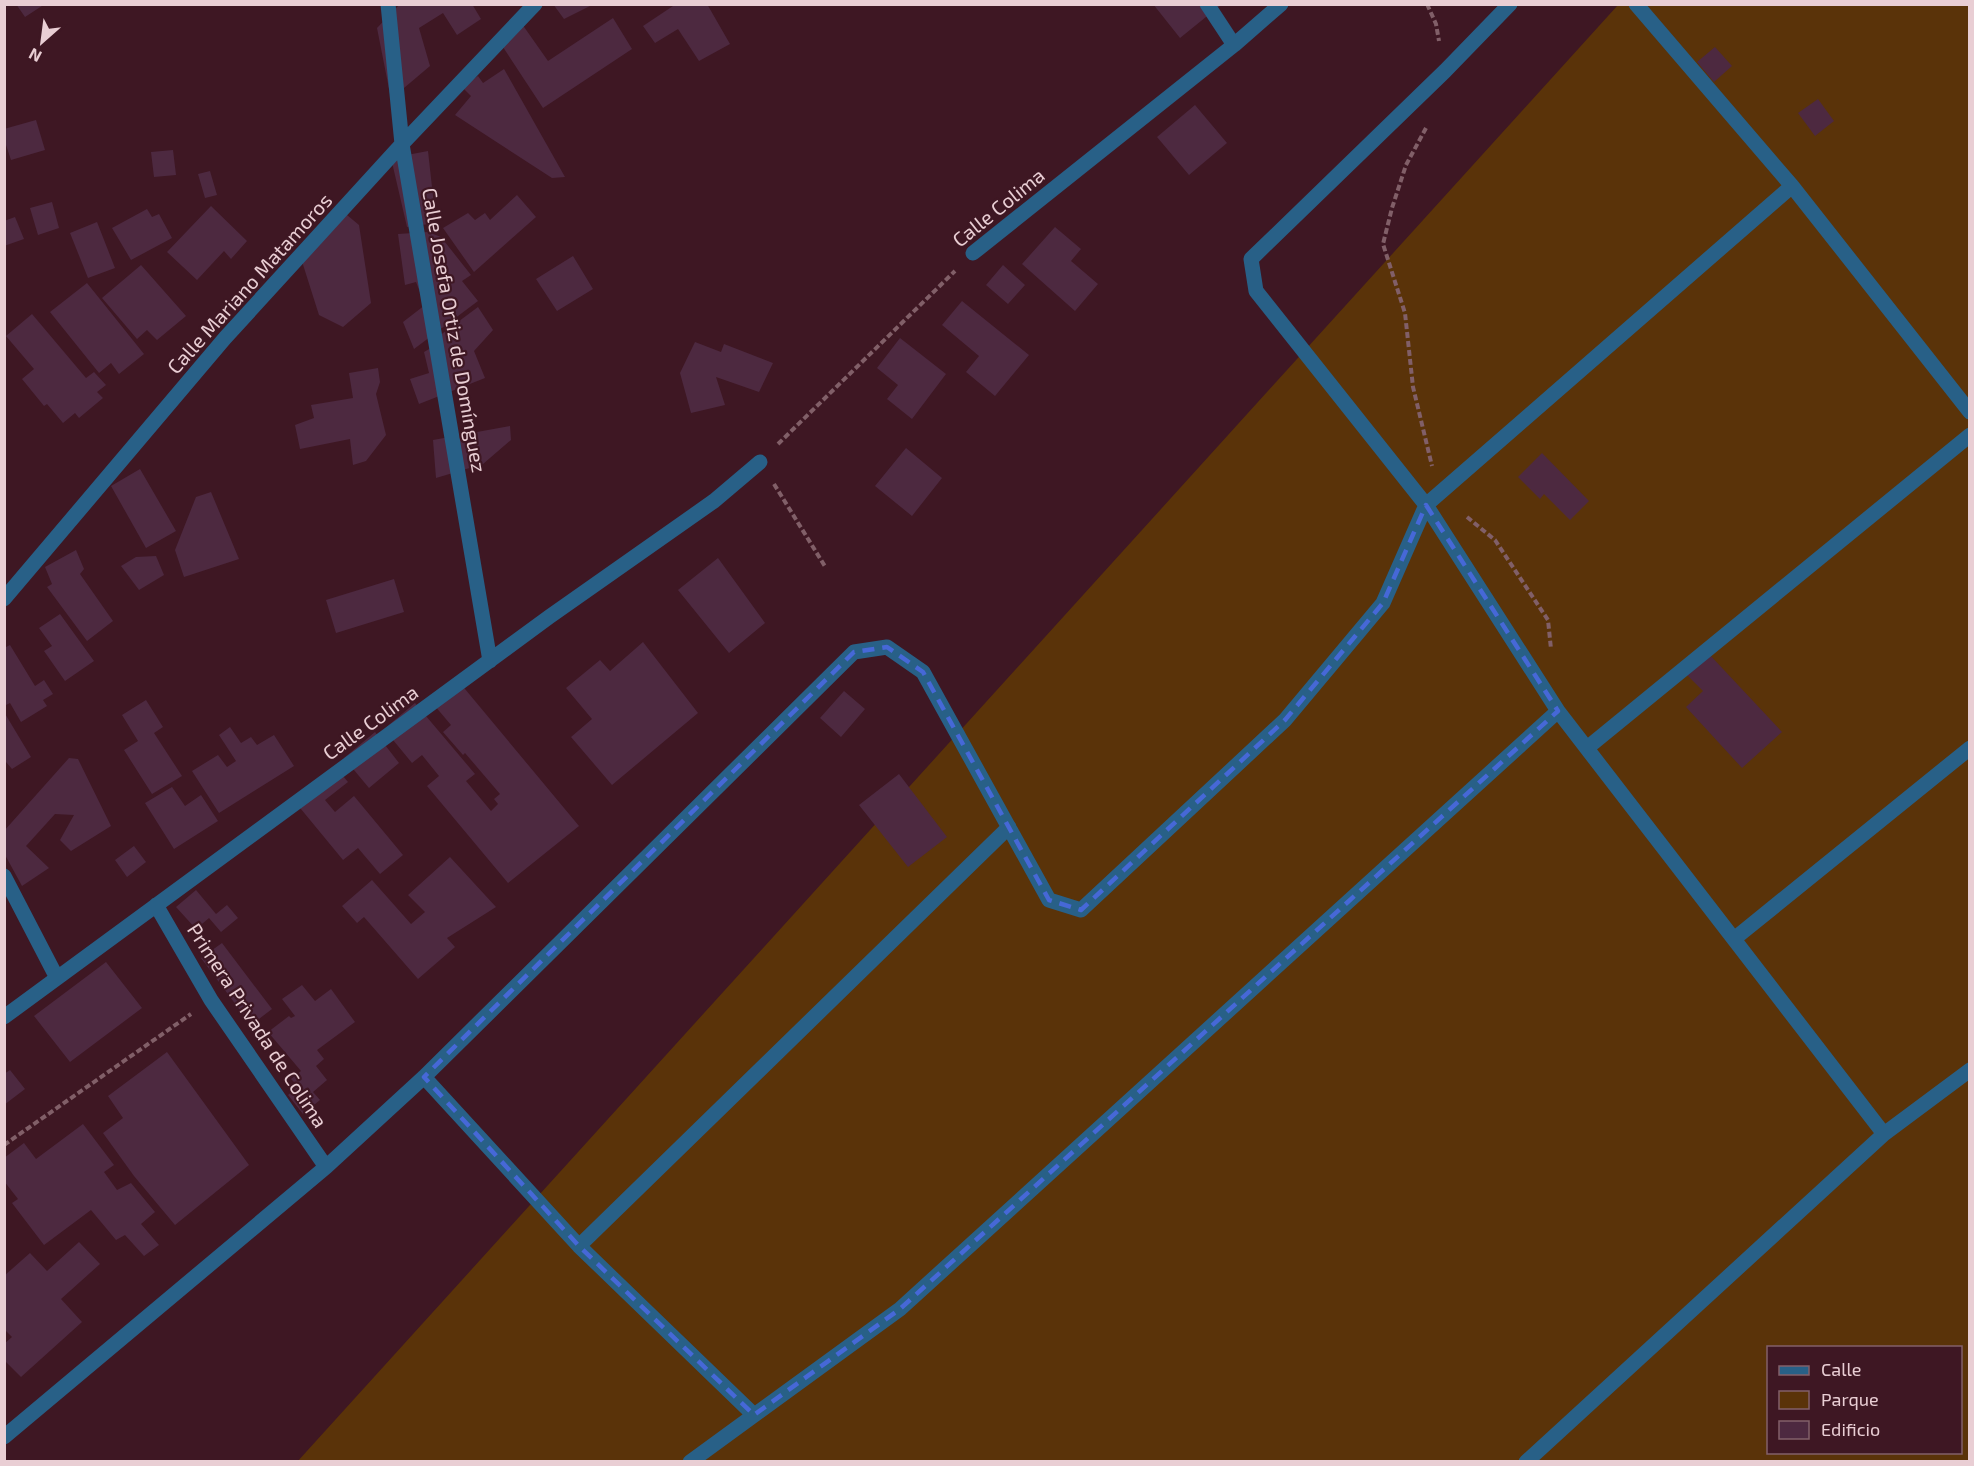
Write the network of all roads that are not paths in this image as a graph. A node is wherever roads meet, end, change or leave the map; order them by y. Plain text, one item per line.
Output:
1 (388, 4) edge
2 (536, 4) edge
3 (1207, 4) edge
4 (1281, 4) edge
5 (1510, 4) edge
6 (1636, 4) edge
7 (1234, 45) junction
8 (402, 144) junction
9 (1792, 186) junction
10 (973, 253) road end
11 (1970, 412) edge
12 (1970, 435) edge
13 (760, 462) road end
14 (1426, 505) junction
15 (4, 599) edge
16 (490, 660) junction
17 (1558, 711) junction
18 (1587, 748) junction
19 (1970, 748) edge
20 (1009, 827) junction
21 (4, 876) edge
22 (156, 905) junction
23 (1734, 939) junction
24 (57, 978) junction
25 (4, 1017) edge
26 (1970, 1070) edge
27 (424, 1077) junction
28 (1884, 1134) junction
29 (326, 1167) junction
30 (579, 1246) junction
31 (754, 1415) junction
32 (4, 1437) edge
33 (690, 1461) edge
34 (1526, 1461) edge

1 - 8 street, Calle Josefa Ortiz de Domínguez
2 - 8 street, Calle Mariano Matamoros
3 - 7 street
4 - 7 street, Calle Colima
5 - 14 street
6 - 9 street
7 - 10 street, Calle Colima
8 - 15 street, Calle Mariano Matamoros
8 - 16 street, Calle Josefa Ortiz de Domínguez
9 - 11 street
9 - 14 street
12 - 18 street
13 - 16 street, Calle Colima
14 - 17 street
14 - 20 street
16 - 22 street, Calle Colima
17 - 18 street
17 - 31 street
18 - 23 street
19 - 23 street
20 - 27 street
20 - 30 street
21 - 24 street
22 - 24 street, Calle Colima
22 - 29 street, Primera Privada de Colima
23 - 28 street
24 - 25 street, Calle Colima
26 - 28 street
27 - 29 street
27 - 30 street
28 - 34 street
29 - 32 street
30 - 31 street
31 - 33 street

